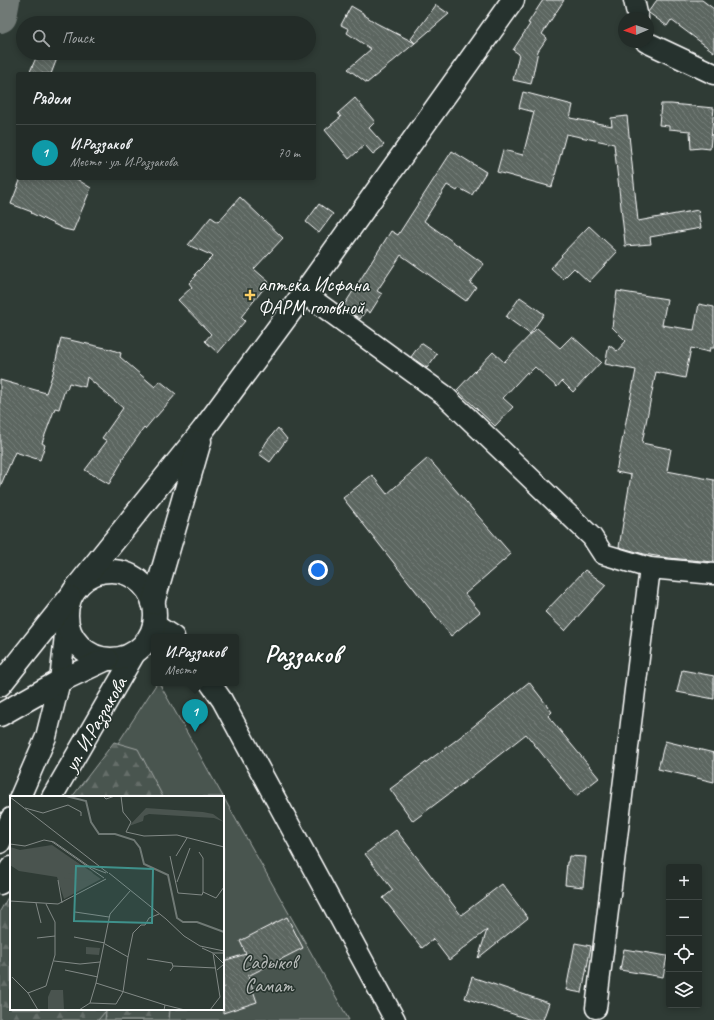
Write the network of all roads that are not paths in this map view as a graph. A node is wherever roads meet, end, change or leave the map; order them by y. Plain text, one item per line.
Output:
1 (513, 0) edge
2 (634, 0) edge
3 (637, 12) edge
4 (654, 46) edge
5 (714, 74) edge
6 (304, 293) junction
7 (203, 430) junction
8 (650, 568) junction
9 (714, 574) edge
10 (71, 600) junction
11 (153, 613) junction
12 (171, 634) edge
13 (137, 650) junction
14 (107, 659) junction
15 (60, 681) junction
16 (0, 685) edge
17 (212, 686) edge
18 (0, 715) edge
19 (20, 796) edge
20 (53, 796) edge
21 (10, 820) edge
22 (0, 843) edge
23 (10, 869) edge
24 (0, 884) edge
25 (596, 1008) dead end
26 (395, 1020) edge

1 - 6 main road
2 - 3 street
4 - 5 street
6 - 7 main road
6 - 8 street
7 - 10 main road
7 - 11 main road
8 - 9 street
8 - 25 street
10 - 11 main road
10 - 14 main road
10 - 15 street, ул. И.Раззакова
10 - 16 main road
11 - 12 street
11 - 13 main road
13 - 14 main road
13 - 20 street, ул. И.Раззакова
14 - 15 main road
15 - 18 main road
15 - 19 street, ул. И.Раззакова
17 - 26 street
21 - 22 street
23 - 24 street

